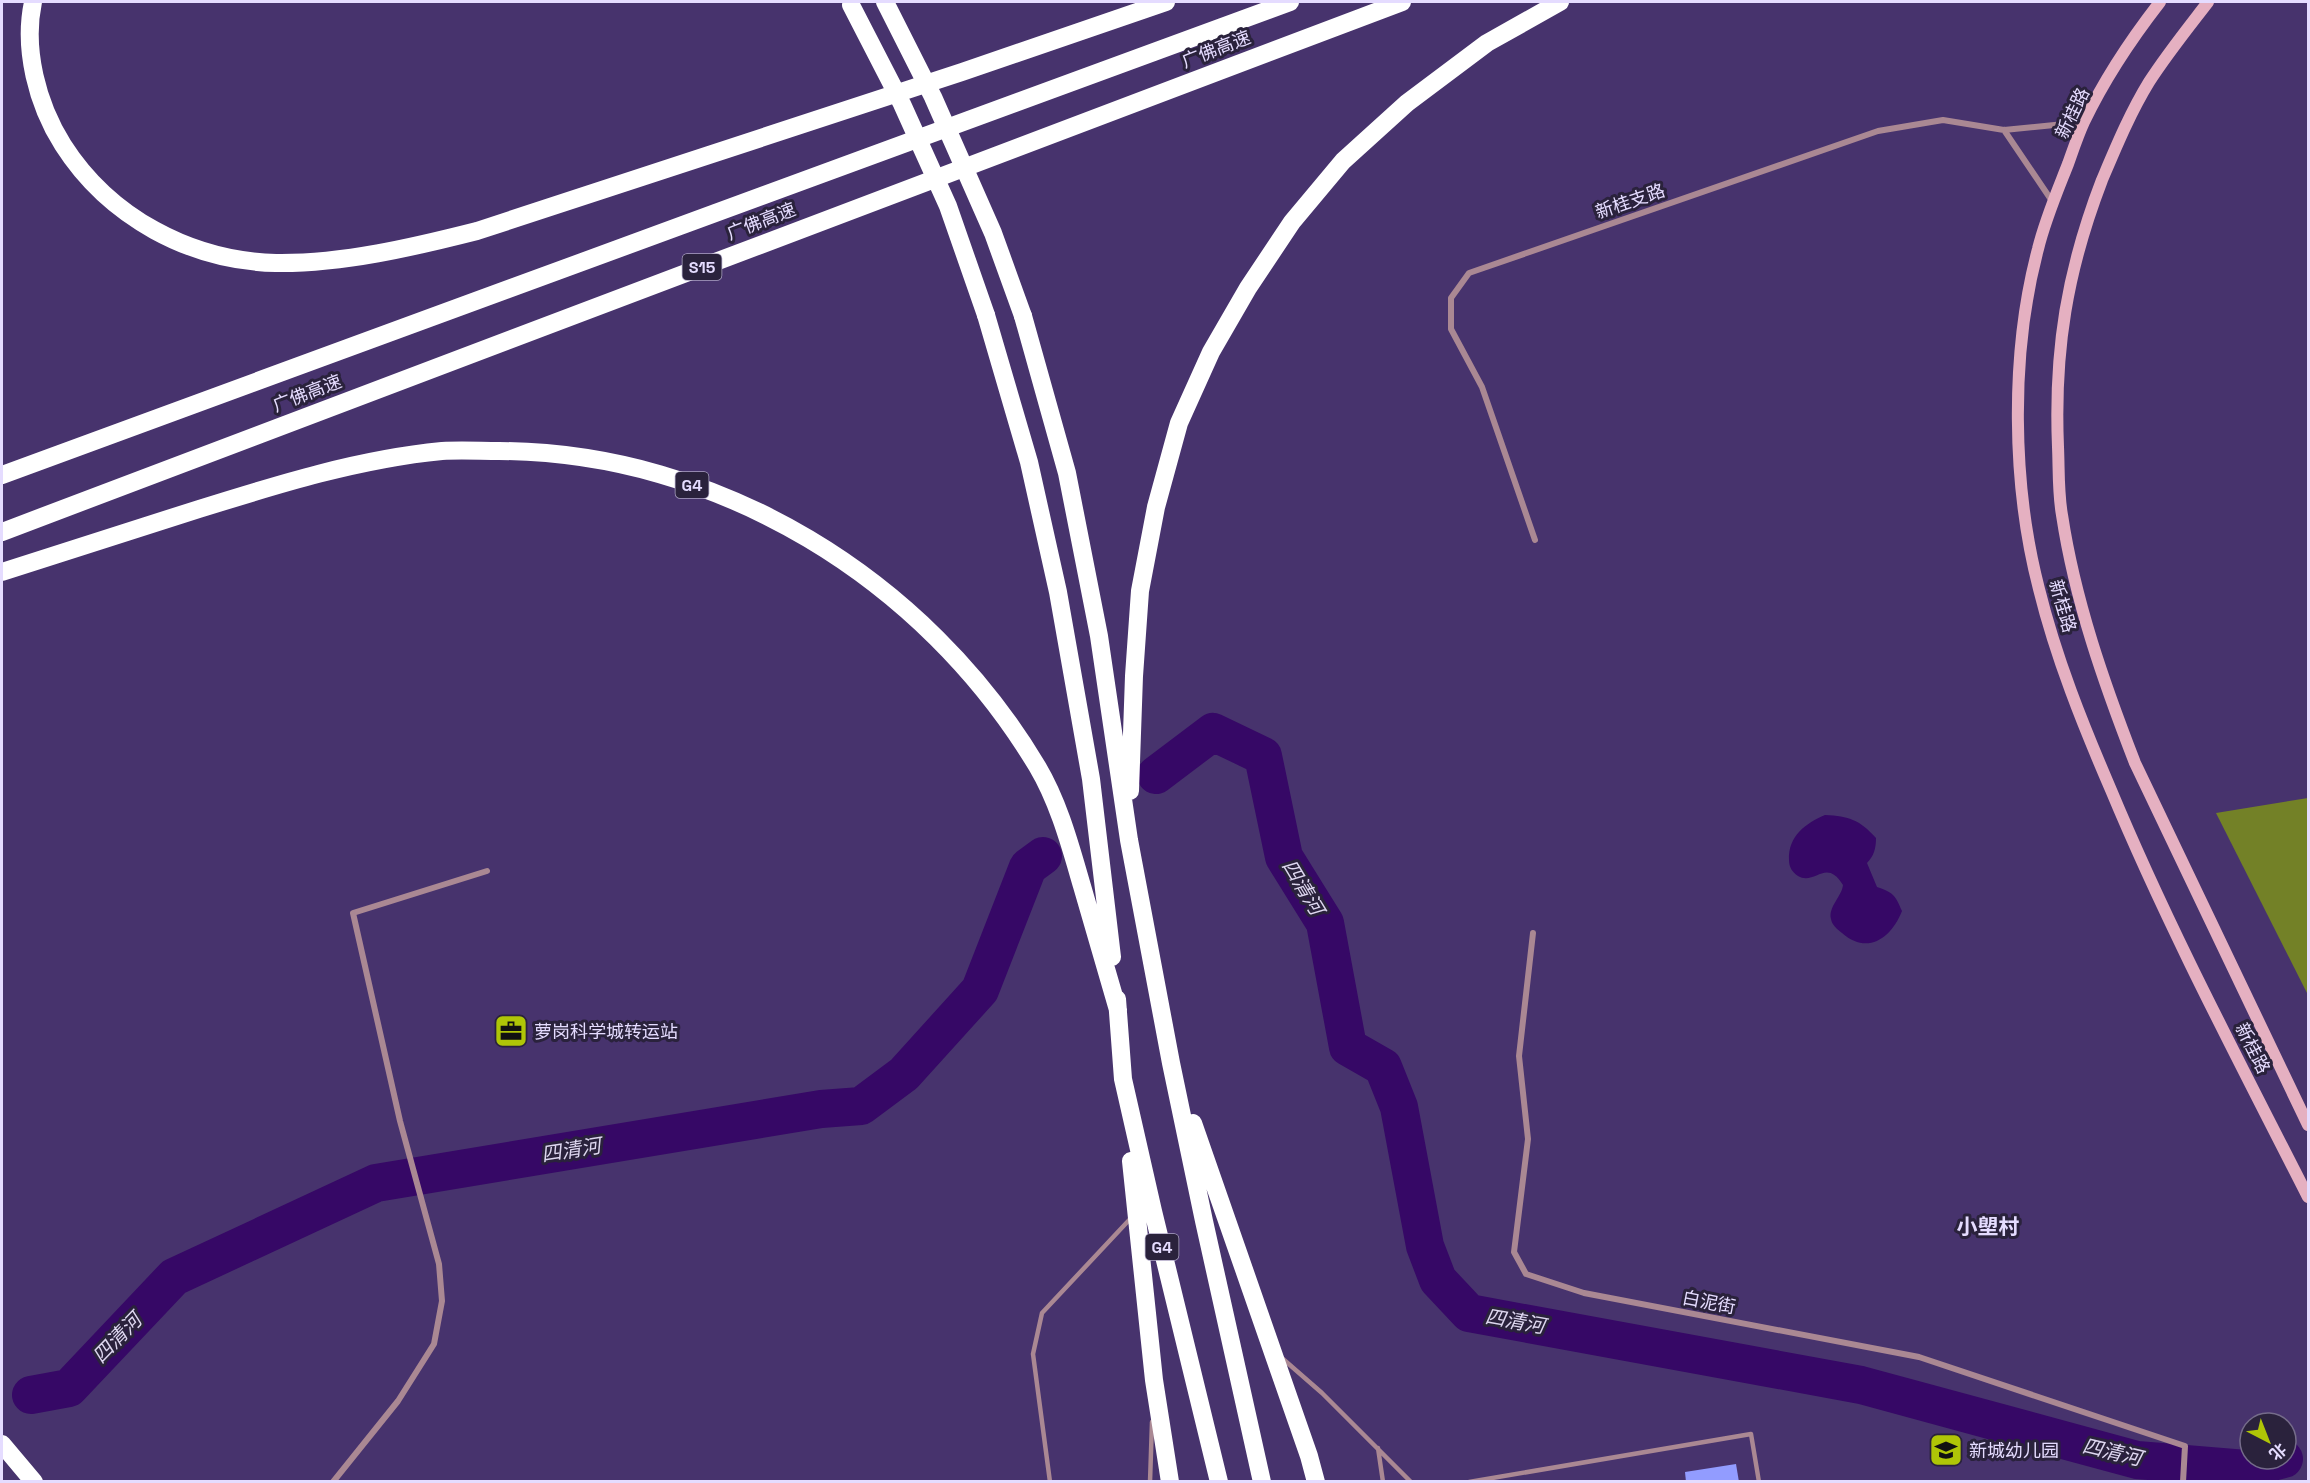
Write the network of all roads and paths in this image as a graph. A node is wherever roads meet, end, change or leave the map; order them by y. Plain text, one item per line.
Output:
1 (33, 2) edge
2 (885, 2) edge
3 (1166, 2) edge
4 (1290, 2) edge
5 (1402, 2) edge
6 (1560, 2) edge
7 (2160, 2) edge
8 (2208, 2) edge
9 (849, 3) edge
10 (2084, 122) junction
11 (2004, 130) junction
12 (2053, 203) junction
13 (2, 475) edge
14 (2, 531) edge
15 (1535, 540) dead end
16 (2, 572) edge
17 (1129, 840) junction
18 (487, 871) dead end
19 (1533, 933) dead end
20 (1118, 1010) junction
21 (1170, 1063) junction
22 (1123, 1079) junction
23 (2308, 1125) edge
24 (2308, 1197) edge
25 (1137, 1212) junction
26 (1271, 1349) junction
27 (1154, 1380) junction
28 (2, 1444) edge
29 (1378, 1447) junction
30 (34, 1482) edge
31 (333, 1482) edge
32 (1050, 1482) edge
33 (1150, 1482) edge
34 (1170, 1482) edge
35 (1219, 1482) edge
36 (1262, 1482) edge
37 (1316, 1482) edge
38 (1383, 1482) edge
39 (1411, 1482) edge
40 (1469, 1482) edge
41 (1758, 1482) edge
42 (2183, 1482) edge

1 - 3 highway
2 - 17 highway, bridge
4 - 13 highway, 广佛高速
5 - 14 highway, 广佛高速 / S15
6 - 17 highway
7 - 10 street, 新桂路
8 - 23 street, 新桂路
9 - 20 highway, bridge
10 - 11 street, 新桂支路
10 - 12 street, 新桂路
11 - 12 street
11 - 15 street, 新桂支路
12 - 24 street, 新桂路
16 - 20 highway, G4
17 - 21 highway
18 - 31 street
19 - 42 street, 白泥街
20 - 22 highway, G4
21 - 26 highway
21 - 36 highway
22 - 25 highway
22 - 35 highway, G4
25 - 27 highway
25 - 32 lane
26 - 29 lane
26 - 37 highway
27 - 33 lane
27 - 34 highway
28 - 30 highway
29 - 38 lane
29 - 39 lane
40 - 41 lane

